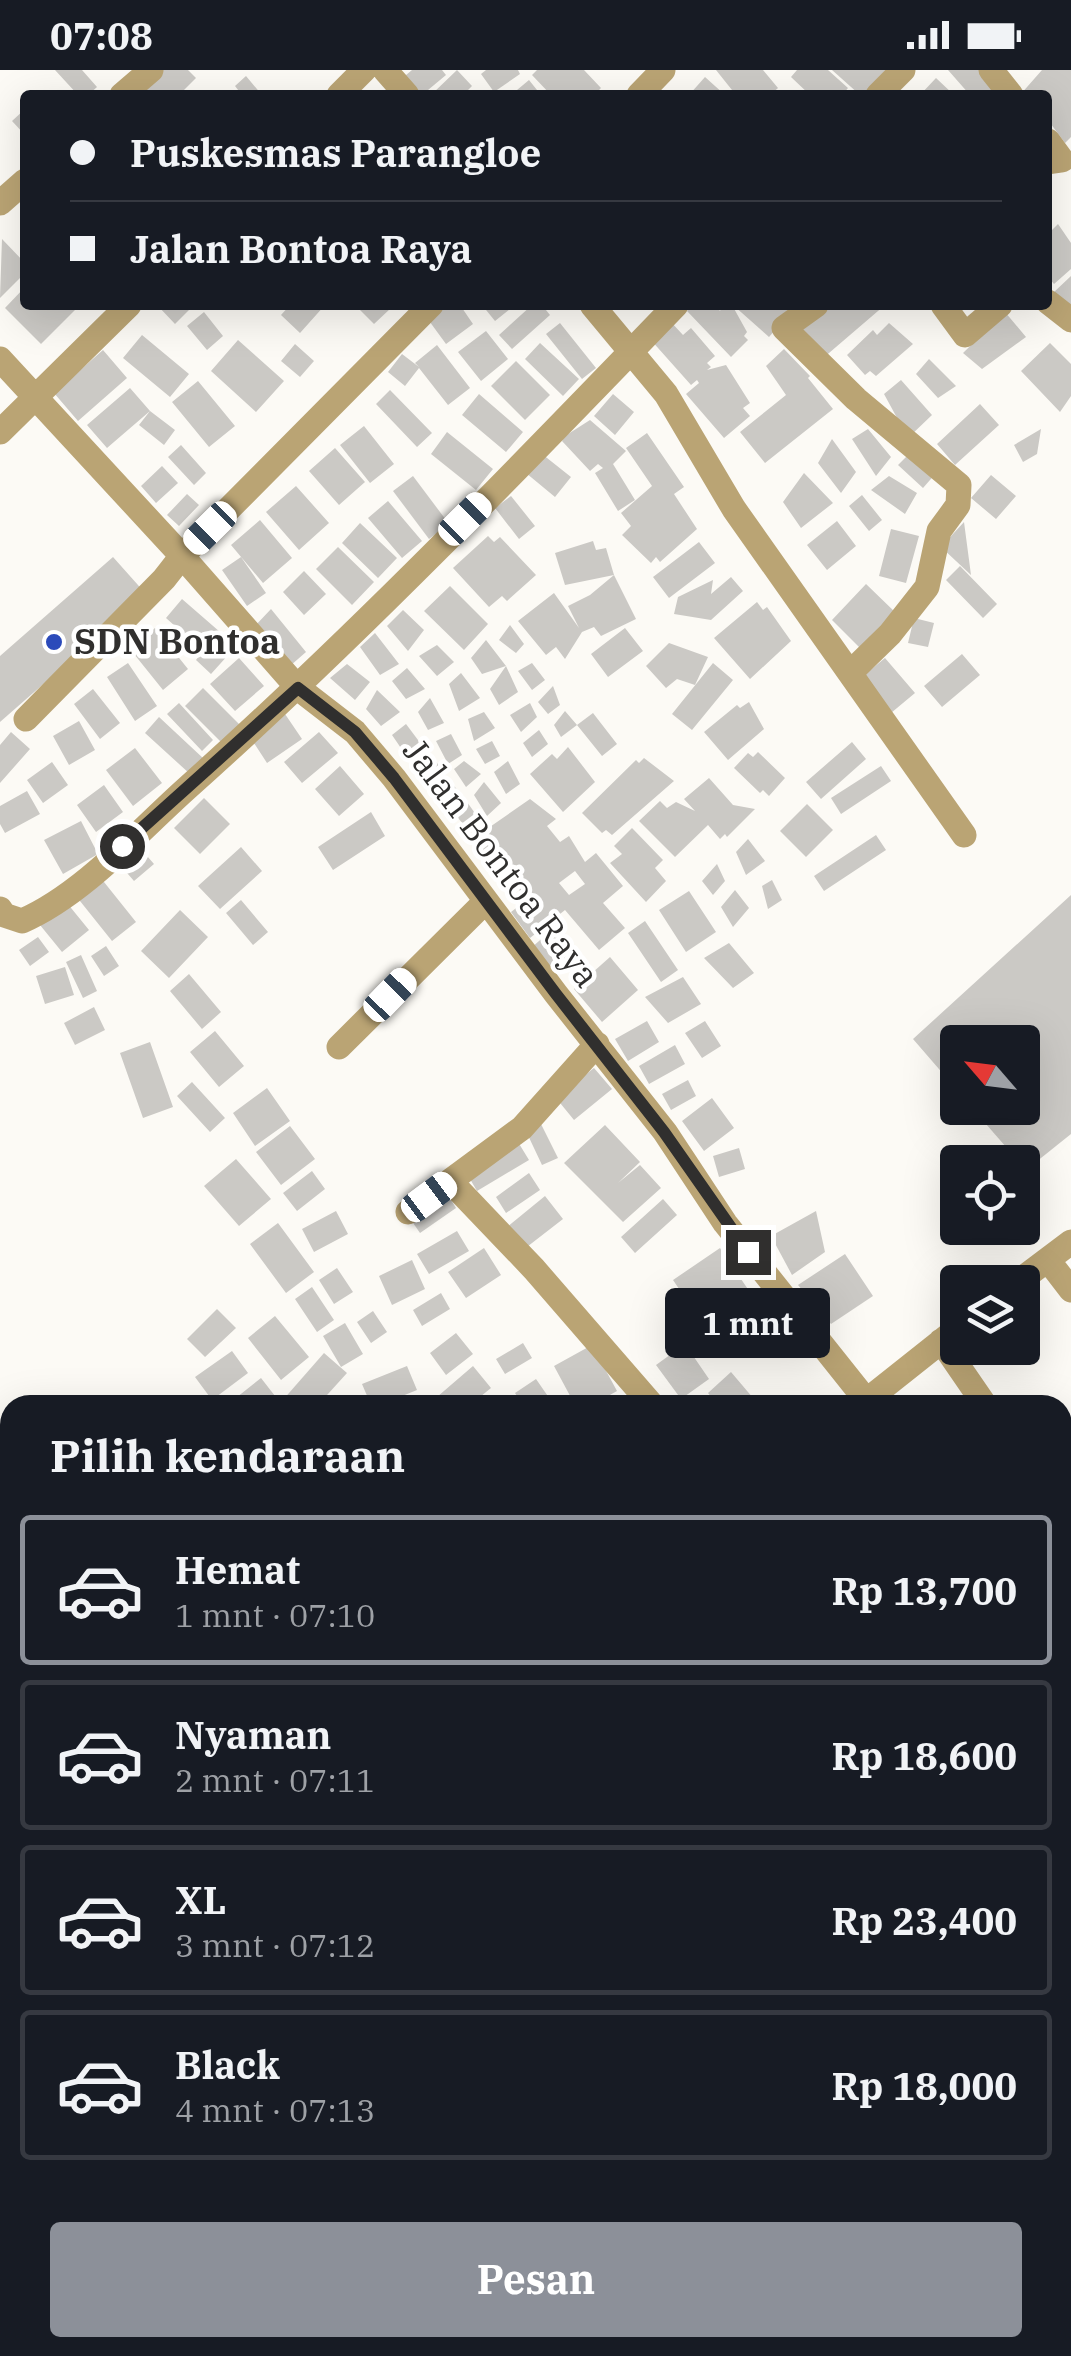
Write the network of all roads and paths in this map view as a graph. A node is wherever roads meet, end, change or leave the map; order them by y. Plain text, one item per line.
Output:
1 (151, 70) edge
2 (364, 70) edge
3 (385, 70) edge
4 (663, 70) edge
5 (902, 70) edge
6 (991, 70) edge
7 (128, 90) edge
8 (344, 90) edge
9 (402, 90) edge
10 (644, 90) edge
11 (883, 90) edge
12 (1007, 90) edge
13 (20, 185) edge
14 (0, 203) edge
15 (125, 310) edge
16 (427, 310) edge
17 (596, 310) edge
18 (671, 310) edge
19 (802, 310) edge
20 (947, 310) edge
21 (994, 310) edge
22 (632, 350) junction
23 (0, 359) edge
24 (36, 399) junction
25 (0, 432) edge
26 (182, 556) junction
27 (850, 673) junction
28 (298, 688) junction
29 (26, 719) dead end
30 (964, 835) dead end
31 (486, 901) junction
32 (0, 910) edge
33 (597, 1044) junction
34 (339, 1047) dead end
35 (450, 1181) junction
36 (408, 1212) dead end
37 (1071, 1242) edge
38 (1048, 1260) junction
39 (1040, 1266) edge
40 (1071, 1290) edge
41 (940, 1343) edge
42 (964, 1365) edge
43 (643, 1395) edge
44 (874, 1395) edge
45 (882, 1395) edge
46 (980, 1395) edge

1 - 7 street
2 - 8 street
3 - 9 street
4 - 10 street
5 - 11 street
6 - 12 street
13 - 14 street
15 - 24 street
16 - 26 street
17 - 22 street
18 - 22 street
19 - 27 street
20 - 21 street
22 - 27 street
22 - 28 street
23 - 24 street, Jalan Bontoa Raya
24 - 25 street
24 - 26 street, Jalan Bontoa Raya
26 - 28 street, Jalan Bontoa Raya
26 - 29 street
27 - 30 street
28 - 31 street, Jalan Bontoa Raya
28 - 32 street
31 - 33 street, Jalan Bontoa Raya
31 - 34 street
33 - 35 street
33 - 44 street, Jalan Bontoa Raya
35 - 36 street
35 - 43 street
37 - 38 street
38 - 39 street
38 - 40 street
41 - 45 street
42 - 46 street

